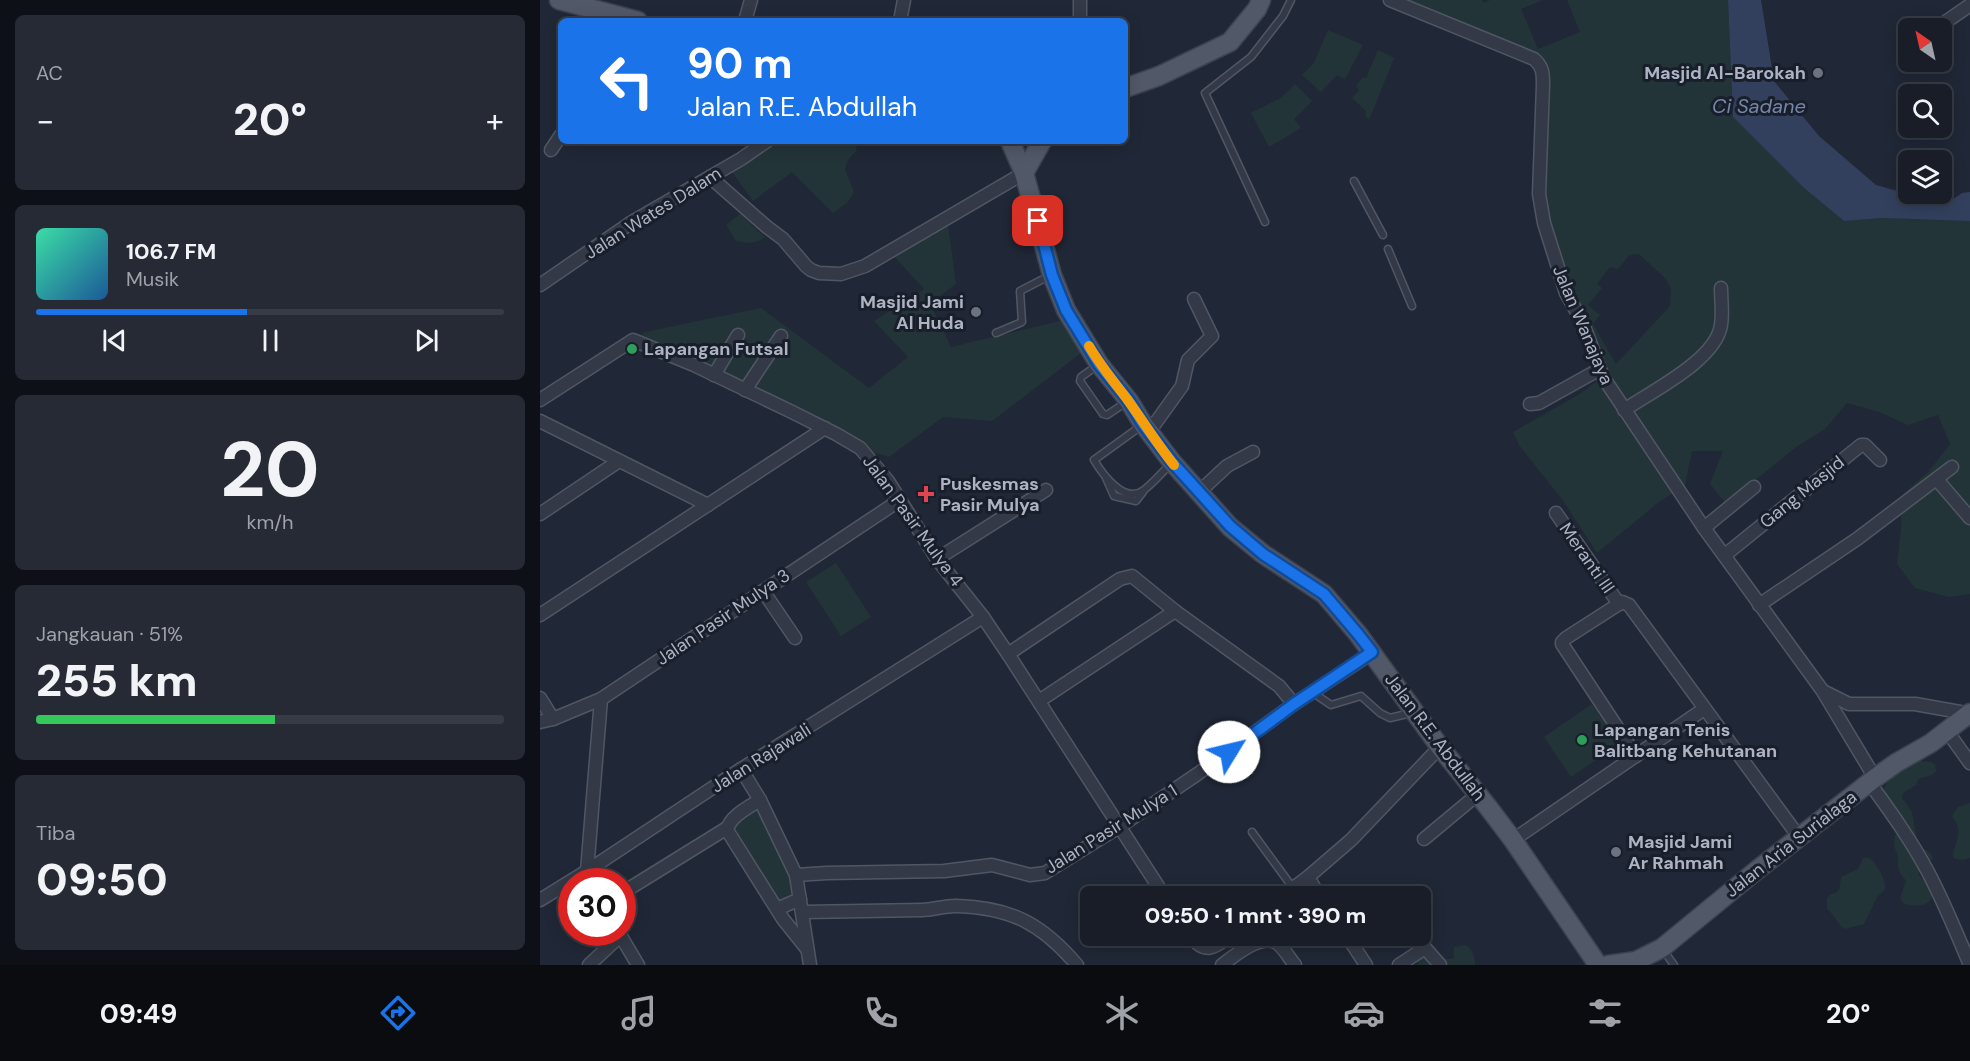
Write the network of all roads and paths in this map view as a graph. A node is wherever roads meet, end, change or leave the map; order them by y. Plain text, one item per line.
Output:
1 (559, 0) edge
2 (751, 0) edge
3 (904, 0) edge
4 (1080, 0) edge
5 (1291, 0) edge
6 (1390, 0) edge
7 (1255, 3) edge
8 (1970, 5) edge
9 (614, 12) edge
10 (630, 18) edge
11 (746, 18) edge
12 (901, 18) edge
13 (1080, 18) edge
14 (1951, 18) edge
15 (1128, 87) edge
16 (558, 140) edge
17 (762, 144) edge
18 (1011, 144) edge
19 (1040, 144) edge
20 (551, 150) dead end
21 (1024, 173) junction
22 (710, 177) junction
23 (1354, 181) dead end
24 (1264, 222) dead end
25 (1383, 235) dead end
26 (1388, 249) dead end
27 (1052, 275) junction
28 (540, 285) edge
29 (1721, 288) dead end
30 (1194, 299) dead end
31 (1412, 306) dead end
32 (996, 333) dead end
33 (738, 335) dead end
34 (782, 336) dead end
35 (1099, 364) junction
36 (1600, 369) junction
37 (714, 375) junction
38 (746, 390) junction
39 (540, 400) edge
40 (1129, 401) junction
41 (1530, 404) dead end
42 (1624, 410) junction
43 (540, 422) edge
44 (1143, 424) junction
45 (825, 428) junction
46 (1253, 452) dead end
47 (1880, 460) dead end
48 (619, 461) junction
49 (1172, 462) junction
50 (1952, 467) dead end
51 (1939, 482) dead end
52 (1754, 487) dead end
53 (1046, 490) dead end
54 (1198, 493) junction
55 (900, 500) junction
56 (708, 506) junction
57 (1556, 513) dead end
58 (540, 514) edge
59 (1970, 518) edge
60 (1704, 528) junction
61 (1725, 555) junction
62 (937, 559) junction
63 (763, 591) junction
64 (1619, 604) junction
65 (1759, 605) junction
66 (1175, 611) junction
67 (540, 615) edge
68 (983, 617) junction
69 (795, 638) dead end
70 (1372, 652) junction
71 (1008, 654) junction
72 (1822, 690) junction
73 (1312, 692) junction
74 (540, 698) edge
75 (601, 699) junction
76 (1039, 701) junction
77 (1294, 704) junction
78 (1704, 709) junction
79 (1415, 713) junction
80 (1967, 715) edge
81 (553, 719) junction
82 (540, 722) edge
83 (1947, 731) junction
84 (1440, 747) junction
85 (1636, 756) junction
86 (1970, 762) edge
87 (741, 769) junction
88 (1872, 780) junction
89 (1478, 794) junction
90 (760, 800) junction
91 (1119, 827) junction
92 (727, 828) junction
93 (1252, 832) dead end
94 (1798, 837) junction
95 (1424, 839) dead end
96 (1513, 840) junction
97 (590, 868) edge
98 (602, 868) edge
99 (796, 875) junction
100 (1308, 877) junction
101 (636, 884) edge
102 (1158, 886) edge
103 (1292, 886) edge
104 (1296, 886) edge
105 (1313, 886) edge
106 (558, 892) edge
107 (800, 899) junction
108 (540, 900) edge
109 (777, 909) junction
110 (803, 912) junction
111 (608, 946) edge
112 (627, 946) edge
113 (1201, 946) edge
114 (1217, 946) edge
115 (1354, 946) edge
116 (1662, 948) junction
117 (807, 949) junction
118 (589, 965) edge
119 (638, 965) edge
120 (810, 965) edge
121 (1077, 965) edge
122 (1222, 965) edge
123 (1294, 965) edge
124 (1366, 965) edge
125 (1399, 965) edge
126 (1440, 965) edge
127 (1598, 965) edge
128 (1608, 965) edge
129 (1674, 965) edge
130 (1970, 965) edge

1 - 9 main road
2 - 11 street
3 - 12 street
4 - 13 street
5 - 24 lane
6 - 36 street, Jalan Wanajaya
7 - 15 main road
8 - 14 street
9 - 10 main road
16 - 20 street
17 - 22 street, Jalan Wates Dalam
18 - 21 main road, Jalan R.E. Abdullah
19 - 21 main road
21 - 22 street
21 - 27 main road, Jalan R.E. Abdullah
22 - 28 street, Jalan Wates Dalam
23 - 25 lane
26 - 31 lane
27 - 32 lane
27 - 35 main road, Jalan R.E. Abdullah
29 - 42 street
30 - 44 street
33 - 37 street
34 - 38 street
35 - 40 main road, Jalan R.E. Abdullah
35 - 40 lane
36 - 41 street
36 - 42 street, Jalan Wanajaya
37 - 38 street, Jalan Pasir Mulya 4
37 - 39 street, Jalan Pasir Mulya 4
38 - 45 street, Jalan Pasir Mulya 4
40 - 44 main road, Jalan R.E. Abdullah
42 - 60 street, Jalan Wanajaya
43 - 48 street
44 - 49 main road, Jalan R.E. Abdullah
44 - 49 lane
45 - 55 street, Jalan Pasir Mulya 4
45 - 56 street
46 - 54 street
47 - 61 street, Gang Masjid
48 - 56 street
48 - 58 street
49 - 54 main road, Jalan R.E. Abdullah
50 - 65 street
51 - 59 street
52 - 60 street
53 - 62 street
54 - 70 main road, Jalan R.E. Abdullah
55 - 62 street, Jalan Pasir Mulya 4
55 - 63 street, Jalan Pasir Mulya 3
56 - 67 street
57 - 64 street, Meranti III
60 - 61 street, Jalan Wanajaya
61 - 65 street, Jalan Wanajaya
62 - 68 street, Jalan Pasir Mulya 4
63 - 69 street
63 - 75 street, Jalan Pasir Mulya 3
64 - 78 street, Meranti III
64 - 85 street
65 - 72 street, Jalan Wanajaya
66 - 71 street
66 - 76 street
66 - 77 street
68 - 71 street, Jalan Pasir Mulya 4
68 - 87 street, Jalan Rajawali
70 - 73 street, Jalan Pasir Mulya 1
70 - 79 main road, Jalan R.E. Abdullah
71 - 76 street, Jalan Pasir Mulya 4
72 - 80 street
72 - 88 street, Jalan Wanajaya
73 - 77 street, Jalan Pasir Mulya 1
73 - 79 lane
74 - 81 street
75 - 81 street, Jalan Pasir Mulya 3
75 - 97 street
76 - 91 street, Jalan Pasir Mulya 4
77 - 91 street, Jalan Pasir Mulya 1
78 - 85 street
78 - 94 street, Meranti III
79 - 84 main road, Jalan R.E. Abdullah
80 - 83 main road, Jalan Aria Surialaga
81 - 82 street, Jalan Pasir Mulya 3
83 - 86 street
83 - 88 main road, Jalan Aria Surialaga
84 - 89 main road, Jalan R.E. Abdullah
84 - 100 street
85 - 96 street
87 - 90 street
87 - 98 street, Jalan Rajawali
88 - 94 main road, Jalan Aria Surialaga
88 - 130 street, Jalan Wanajaya
89 - 95 street
89 - 96 main road, Jalan R.E. Abdullah
90 - 92 street
90 - 99 street
91 - 99 street, Jalan Pasir Mulya 1
91 - 102 street, Jalan Pasir Mulya 4
92 - 101 street
92 - 109 street
93 - 103 lane
94 - 116 main road, Jalan Aria Surialaga
96 - 127 main road, Jalan R.E. Abdullah
99 - 107 street
100 - 104 street
100 - 105 street
106 - 108 street, Jalan Rajawali
107 - 109 street
107 - 110 street
109 - 117 street
110 - 117 street
110 - 121 street
111 - 118 street
112 - 119 street
113 - 114 street
115 - 124 street
116 - 128 main road, Jalan Aria Surialaga
116 - 129 lane
117 - 120 street
122 - 123 street
125 - 126 street

